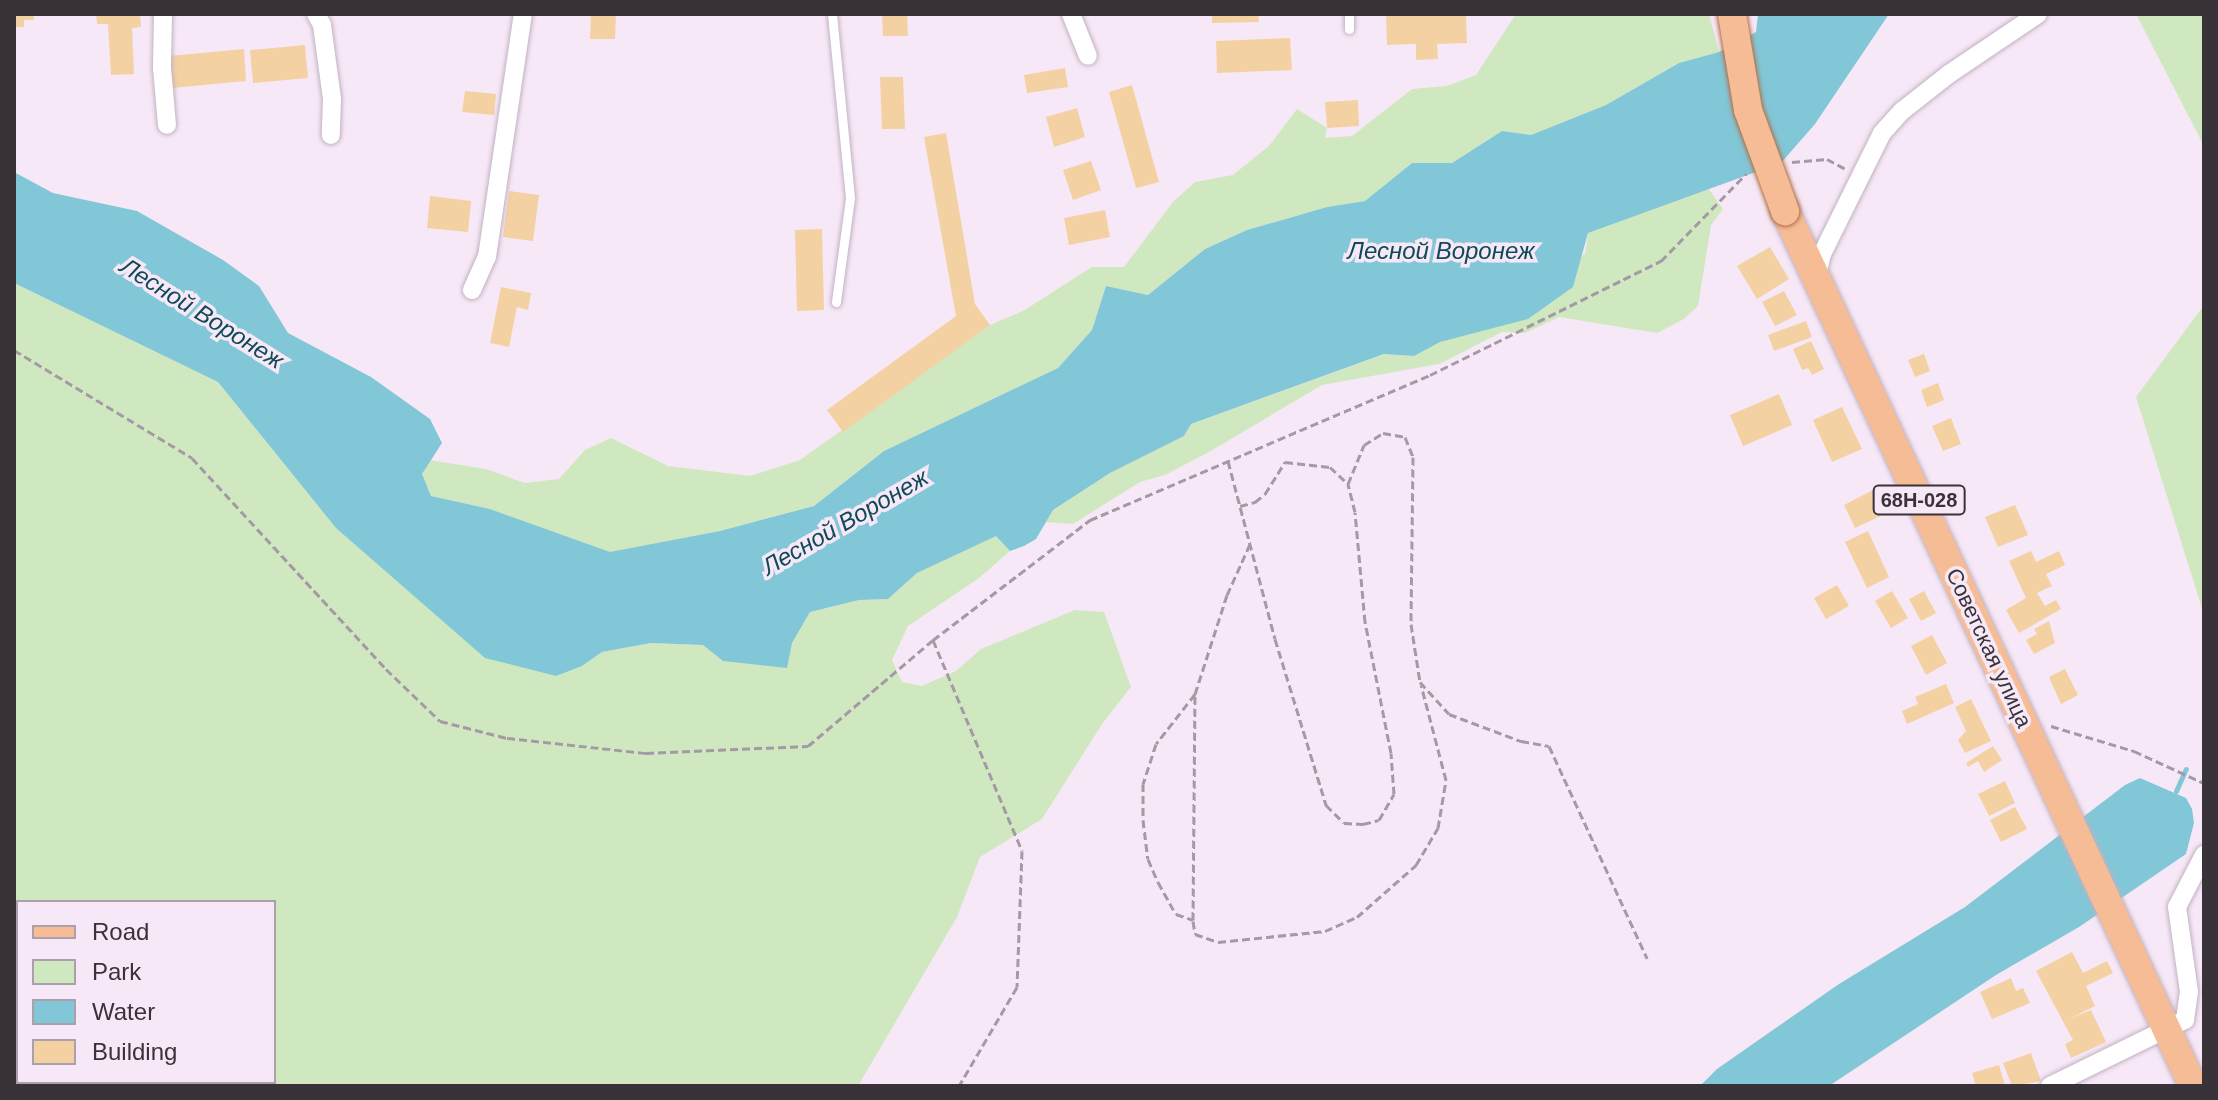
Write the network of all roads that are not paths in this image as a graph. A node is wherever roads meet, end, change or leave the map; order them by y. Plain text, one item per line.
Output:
1 (163, 14) edge
2 (316, 14) edge
3 (523, 14) edge
4 (832, 14) edge
5 (1071, 14) edge
6 (1349, 14) edge
7 (1732, 14) edge
8 (2038, 14) edge
9 (1349, 29) dead end
10 (1088, 56) dead end
11 (167, 125) dead end
12 (331, 135) dead end
13 (1815, 280) junction
14 (472, 290) dead end
15 (836, 302) dead end
16 (2204, 855) edge
17 (2166, 1029) junction
18 (2050, 1086) edge
19 (2193, 1086) edge

1 - 11 street
2 - 12 street
3 - 14 street
4 - 15 lane
5 - 10 street
6 - 9 lane
7 - 13 main road, Советская улица / 68Н-028, bridge
8 - 13 street
13 - 17 main road, Советская улица / 68Н-028
16 - 17 street
17 - 18 street
17 - 19 main road, Советская улица / 68Н-028

